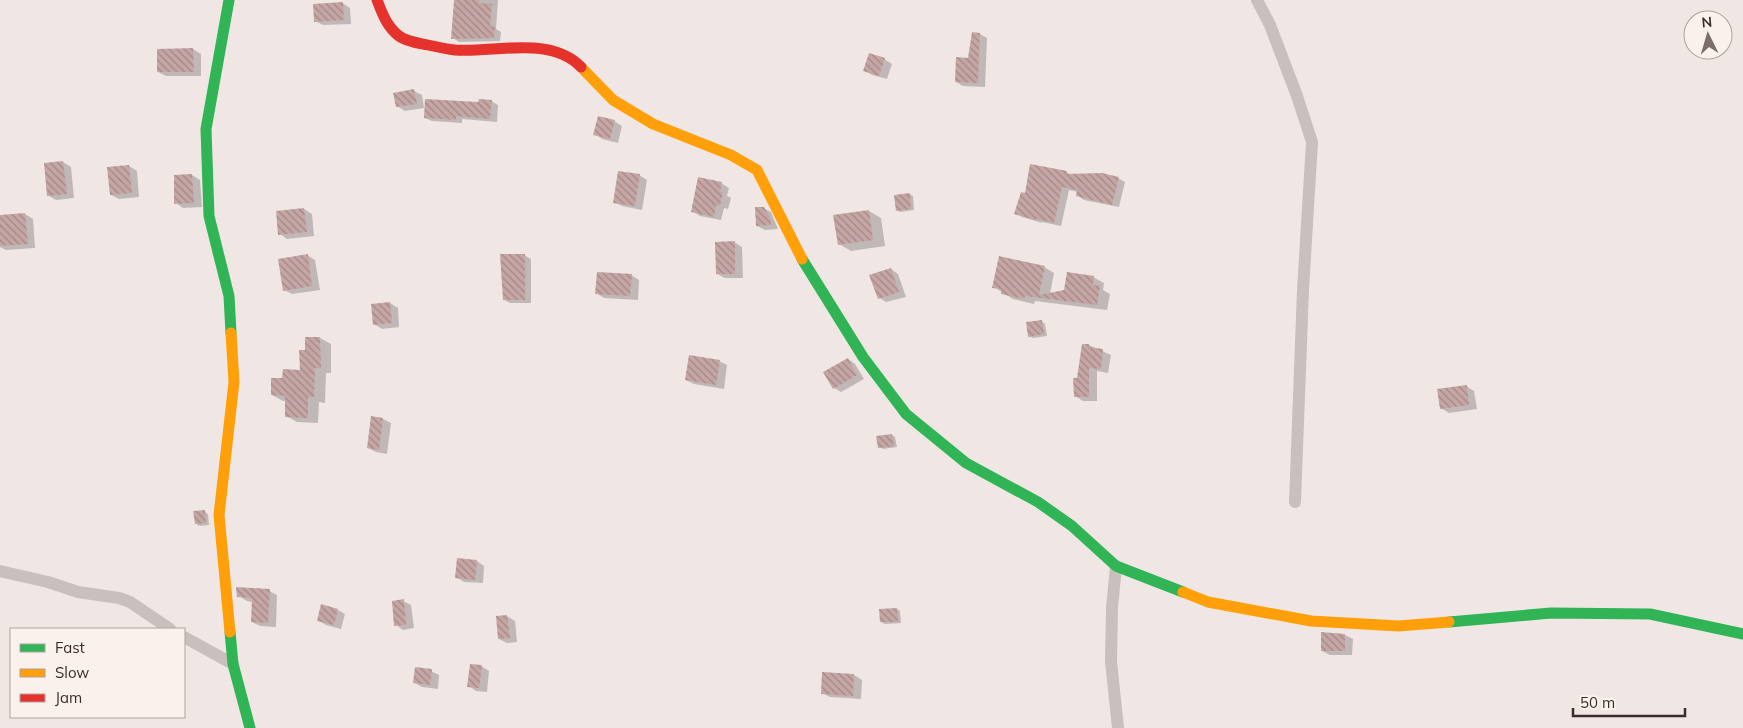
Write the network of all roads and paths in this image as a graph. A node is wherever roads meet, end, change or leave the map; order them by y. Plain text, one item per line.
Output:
1 (229, 0) edge
2 (377, 0) edge
3 (1257, 0) edge
4 (1295, 502) dead end
5 (1116, 566) junction
6 (0, 571) edge
7 (169, 628) edge
8 (1743, 634) edge
9 (185, 638) edge
10 (233, 664) junction
11 (250, 728) edge
12 (1118, 728) edge

1 - 10 street
2 - 5 street
3 - 4 street
5 - 8 street
5 - 12 street
6 - 7 street
9 - 10 street
10 - 11 street

